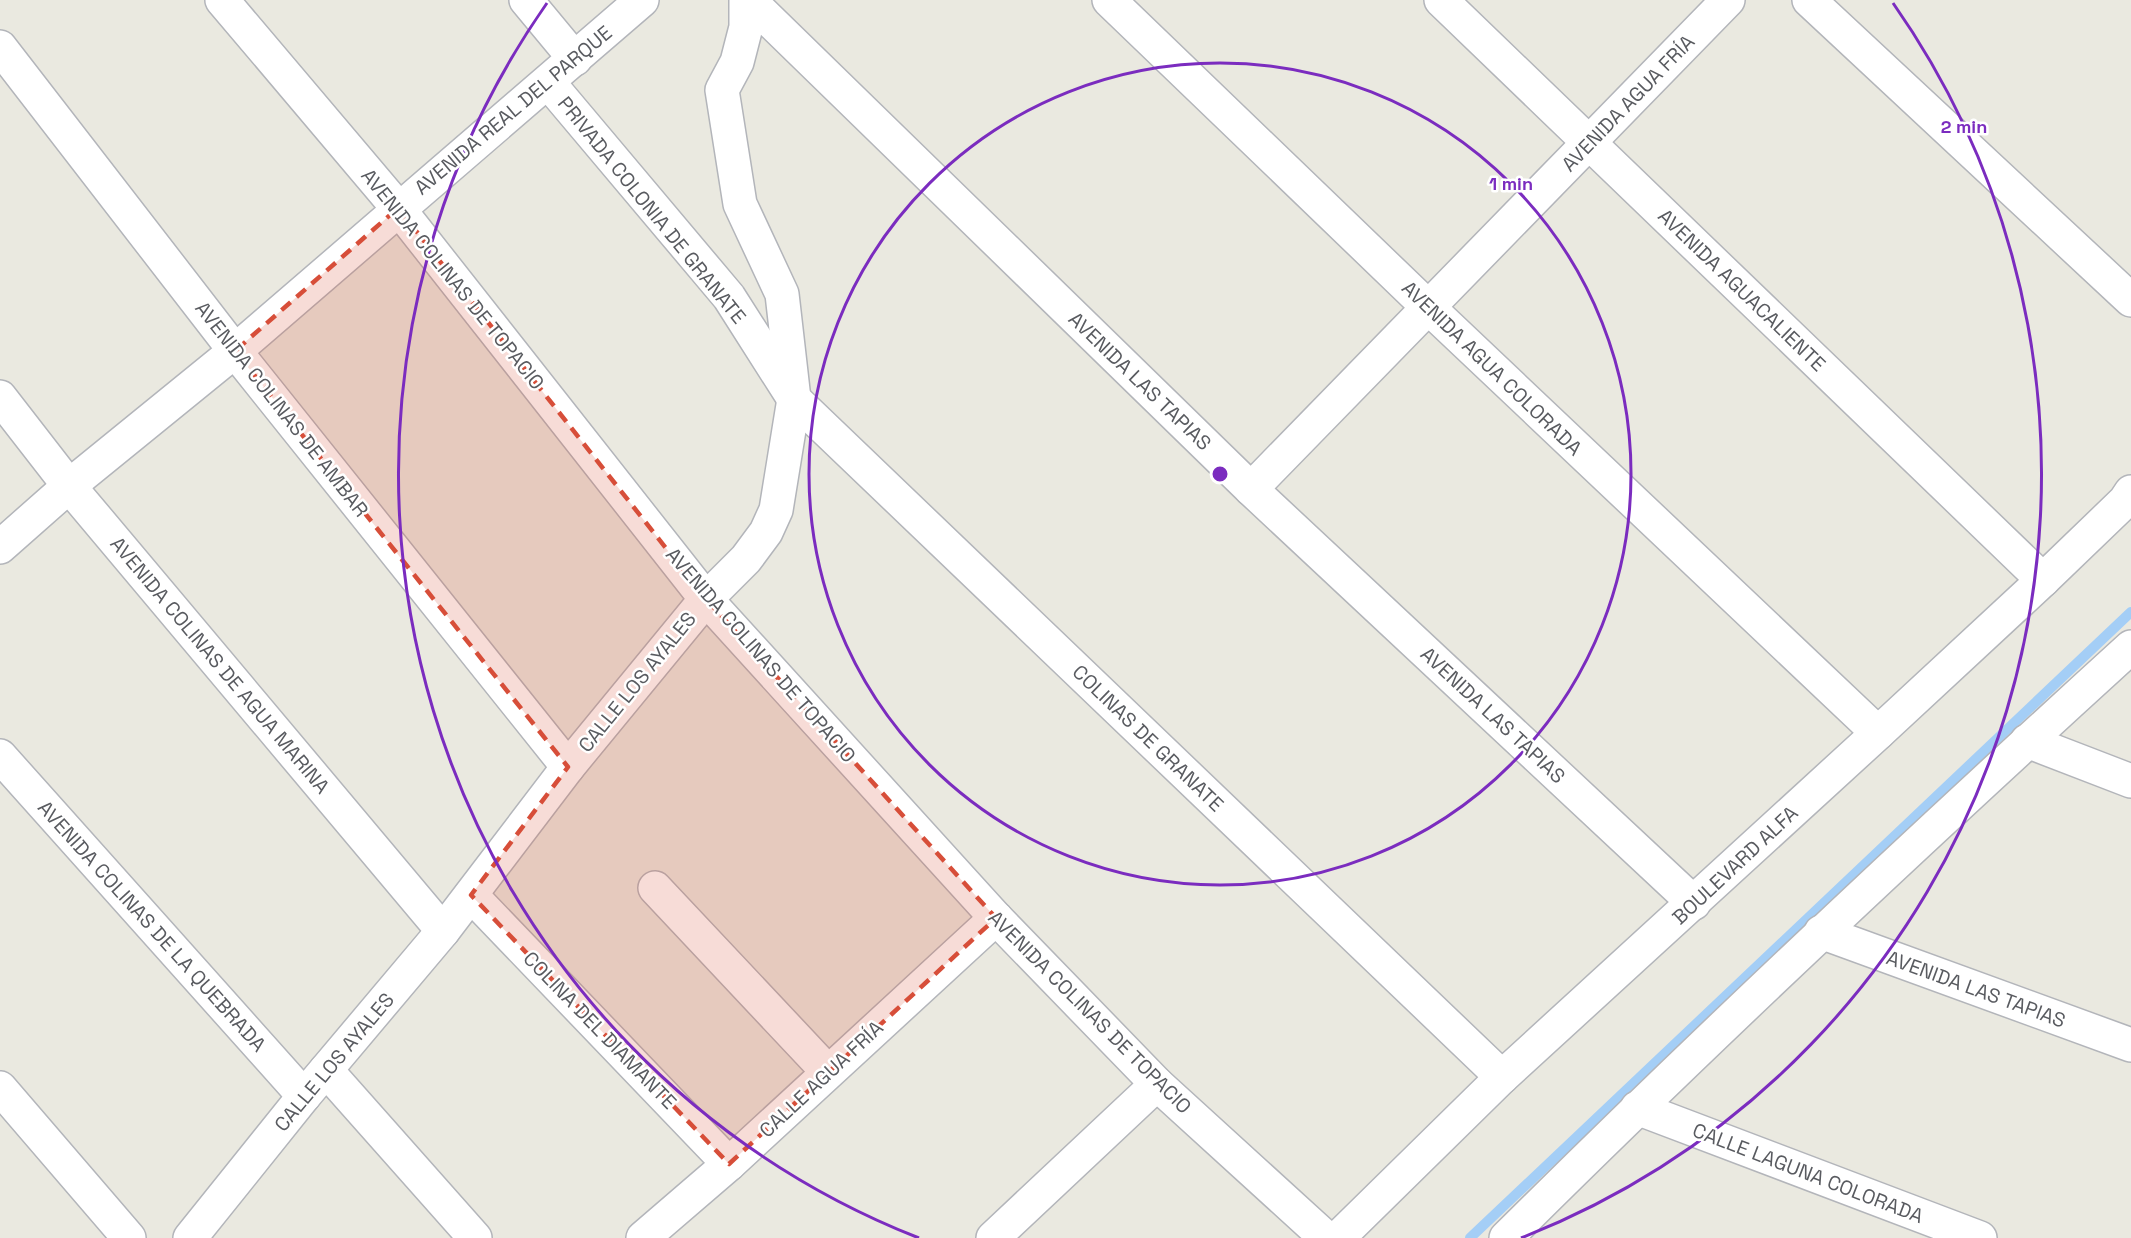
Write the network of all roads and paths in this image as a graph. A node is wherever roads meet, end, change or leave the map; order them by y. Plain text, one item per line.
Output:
1 (222, 0) edge
2 (526, 0) edge
3 (642, 0) edge
4 (748, 0) edge
5 (1109, 0) edge
6 (1441, 0) edge
7 (1728, 0) edge
8 (1809, 0) edge
9 (0, 46) edge
10 (575, 58) junction
11 (548, 82) junction
12 (1590, 143) junction
13 (398, 208) junction
14 (2131, 300) edge
15 (1429, 308) junction
16 (234, 351) junction
17 (0, 397) edge
18 (794, 399) junction
19 (69, 486) junction
20 (1251, 489) junction
21 (2131, 492) edge
22 (0, 547) edge
23 (2043, 580) junction
24 (706, 599) junction
25 (2131, 646) edge
26 (1878, 733) junction
27 (2027, 741) junction
28 (0, 756) edge
29 (568, 767) junction
30 (2131, 781) edge
31 (655, 888) dead end
32 (471, 895) junction
33 (1694, 903) junction
34 (996, 918) junction
35 (443, 931) junction
36 (1821, 932) junction
37 (2131, 1045) edge
38 (326, 1071) junction
39 (828, 1072) junction
40 (1502, 1077) junction
41 (1157, 1084) junction
42 (0, 1088) edge
43 (304, 1096) junction
44 (1637, 1108) junction
45 (729, 1164) junction
46 (129, 1238) edge
47 (190, 1238) edge
48 (475, 1238) edge
49 (643, 1238) edge
50 (993, 1238) edge
51 (1326, 1238) edge
52 (1338, 1238) edge
53 (1506, 1238) edge
54 (1980, 1238) edge

1 - 13 street, AVENIDA COLINAS DE TOPACIO
2 - 10 street
3 - 10 street, AVENIDA REAL DEL PARQUE
4 - 18 street, CALLE LOS AYALES
4 - 20 street, AVENIDA LAS TAPIAS
5 - 15 street, AVENIDA AGUA COLORADA
6 - 12 street, AVENIDA AGUACALIENTE
7 - 12 street, AVENIDA AGUA FRÍA
8 - 14 street
9 - 16 street, AVENIDA COLINAS DE AMBAR
10 - 11 street, AVENIDA REAL DEL PARQUE
11 - 13 street, AVENIDA REAL DEL PARQUE
11 - 18 street, PRIVADA COLONIA DE GRANATE
12 - 15 street, AVENIDA AGUA FRÍA
12 - 23 street, AVENIDA AGUACALIENTE
13 - 16 street, AVENIDA REAL DEL PARQUE
13 - 24 street, AVENIDA COLINAS DE TOPACIO
15 - 20 street, AVENIDA AGUA FRÍA
15 - 26 street, AVENIDA AGUA COLORADA
16 - 19 street, AVENIDA REAL DEL PARQUE
16 - 29 street, AVENIDA COLINAS DE AMBAR
17 - 19 street, AVENIDA COLINAS DE AGUA MARINA
18 - 24 street, CALLE LOS AYALES
18 - 40 street, COLINAS DE GRANATE
19 - 22 street, AVENIDA REAL DEL PARQUE
19 - 35 street, AVENIDA COLINAS DE AGUA MARINA
20 - 33 street, AVENIDA LAS TAPIAS
21 - 23 street, BOULEVARD ALFA
23 - 26 street, BOULEVARD ALFA
24 - 29 street, CALLE LOS AYALES
24 - 34 street, AVENIDA COLINAS DE TOPACIO
25 - 27 street
26 - 33 street, BOULEVARD ALFA
27 - 30 street
27 - 36 street
28 - 43 street, AVENIDA COLINAS DE LA QUEBRADA
29 - 32 street, CALLE LOS AYALES
31 - 39 street
32 - 35 street, CALLE LOS AYALES
32 - 45 street, COLINA DEL DIAMANTE
33 - 40 street, BOULEVARD ALFA
34 - 39 street, CALLE AGUA FRÍA
34 - 41 street, AVENIDA COLINAS DE TOPACIO
35 - 38 street, CALLE LOS AYALES
36 - 37 street, AVENIDA LAS TAPIAS
36 - 44 street
38 - 43 street, CALLE LOS AYALES
38 - 48 street
39 - 45 street, CALLE AGUA FRÍA
40 - 52 street, BOULEVARD ALFA
41 - 50 street
41 - 51 street, AVENIDA COLINAS DE TOPACIO
42 - 46 street
43 - 47 street, CALLE LOS AYALES
44 - 53 street
44 - 54 street, CALLE LAGUNA COLORADA
45 - 49 street, CALLE AGUA FRÍA

